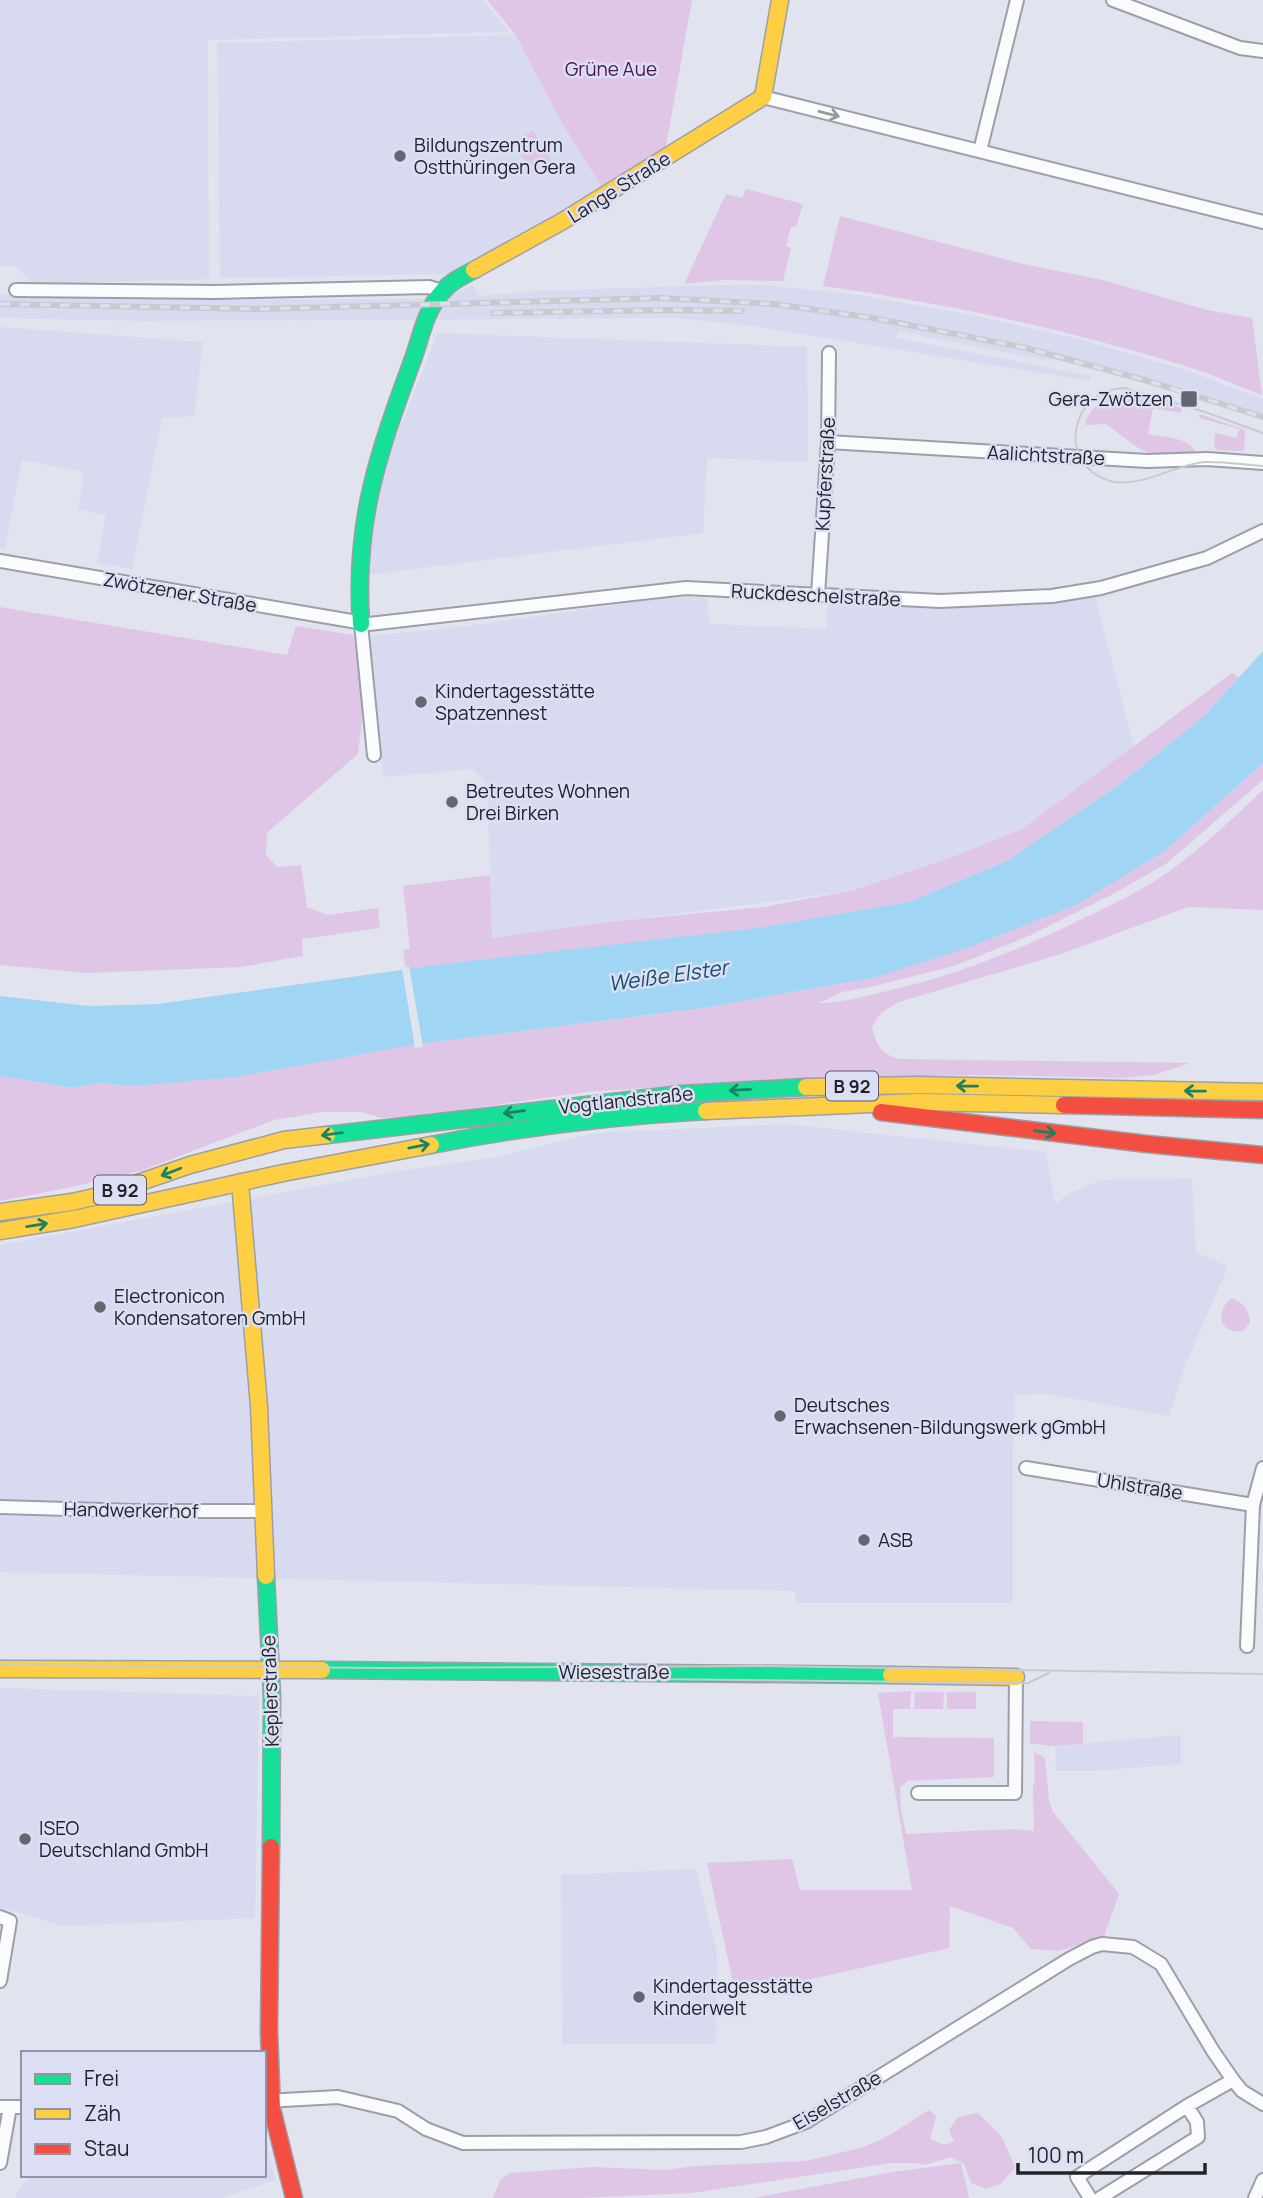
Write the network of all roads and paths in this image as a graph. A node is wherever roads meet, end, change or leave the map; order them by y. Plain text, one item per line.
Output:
1 (780, 0) edge
2 (1017, 0) edge
3 (1113, 0) edge
4 (1141, 5) edge
5 (1263, 51) edge
6 (763, 97) junction
7 (980, 151) junction
8 (1263, 222) edge
9 (16, 290) dead end
10 (442, 291) junction
11 (829, 353) dead end
12 (828, 442) junction
13 (1263, 463) edge
14 (1263, 531) edge
15 (0, 561) edge
16 (818, 595) junction
17 (360, 624) junction
18 (374, 755) dead end
19 (1263, 1092) edge
20 (831, 1105) junction
21 (1263, 1110) edge
22 (236, 1152) junction
23 (1263, 1155) edge
24 (240, 1182) junction
25 (0, 1212) edge
26 (0, 1231) edge
27 (1026, 1468) dead end
28 (1263, 1468) edge
29 (1253, 1505) junction
30 (0, 1507) edge
31 (262, 1511) junction
32 (1248, 1646) dead end
33 (0, 1669) edge
34 (271, 1671) junction
35 (1016, 1677) joint
36 (918, 1793) dead end
37 (0, 1917) edge
38 (0, 1981) edge
39 (1233, 2080) junction
40 (268, 2101) edge
41 (1263, 2105) edge
42 (7, 2106) edge
43 (1187, 2106) junction
44 (0, 2163) edge
45 (1263, 2180) edge
46 (294, 2198) edge
47 (1090, 2198) edge
48 (1100, 2198) edge
49 (1255, 2198) edge

1 - 6 main road
2 - 7 street
3 - 4 street
4 - 5 street
6 -> 7 street
6 - 10 main road, Lange Straße
7 - 8 street
9 - 10 street
10 - 17 main road
11 - 12 street, Kupferstraße
12 - 13 street, Aalichtstraße
12 - 16 street, Kupferstraße
14 - 16 street, Ruckdeschelstraße
15 - 17 street, Zwötzener Straße
16 - 17 street, Ruckdeschelstraße
17 - 18 street
19 -> 22 main road, Vogtlandstraße / B 92
20 - 21 main road, Vogtlandstraße / B 92
20 -> 23 main road
24 -> 20 main road, Vogtlandstraße / B 92
22 - 24 main road, Keplerstraße
22 -> 25 main road, Vogtlandstraße / B 92
26 -> 24 main road, Vogtlandstraße / B 92
24 - 31 main road, Keplerstraße
27 - 29 street, Uhlstraße
28 - 29 street
29 - 32 street
30 - 31 street, Handwerkerhof
31 - 34 main road, Keplerstraße
33 - 34 main road, Wiesestraße
34 - 35 main road, Wiesestraße
34 - 40 main road, Keplerstraße
35 - 36 street, Wiesestraße
37 - 38 street
39 - 40 street, Eiselstraße
39 - 41 street, Eiselstraße
39 - 43 street
40 - 46 main road, Keplerstraße
42 - 44 street
43 - 47 street
43 - 48 street
45 - 49 street

